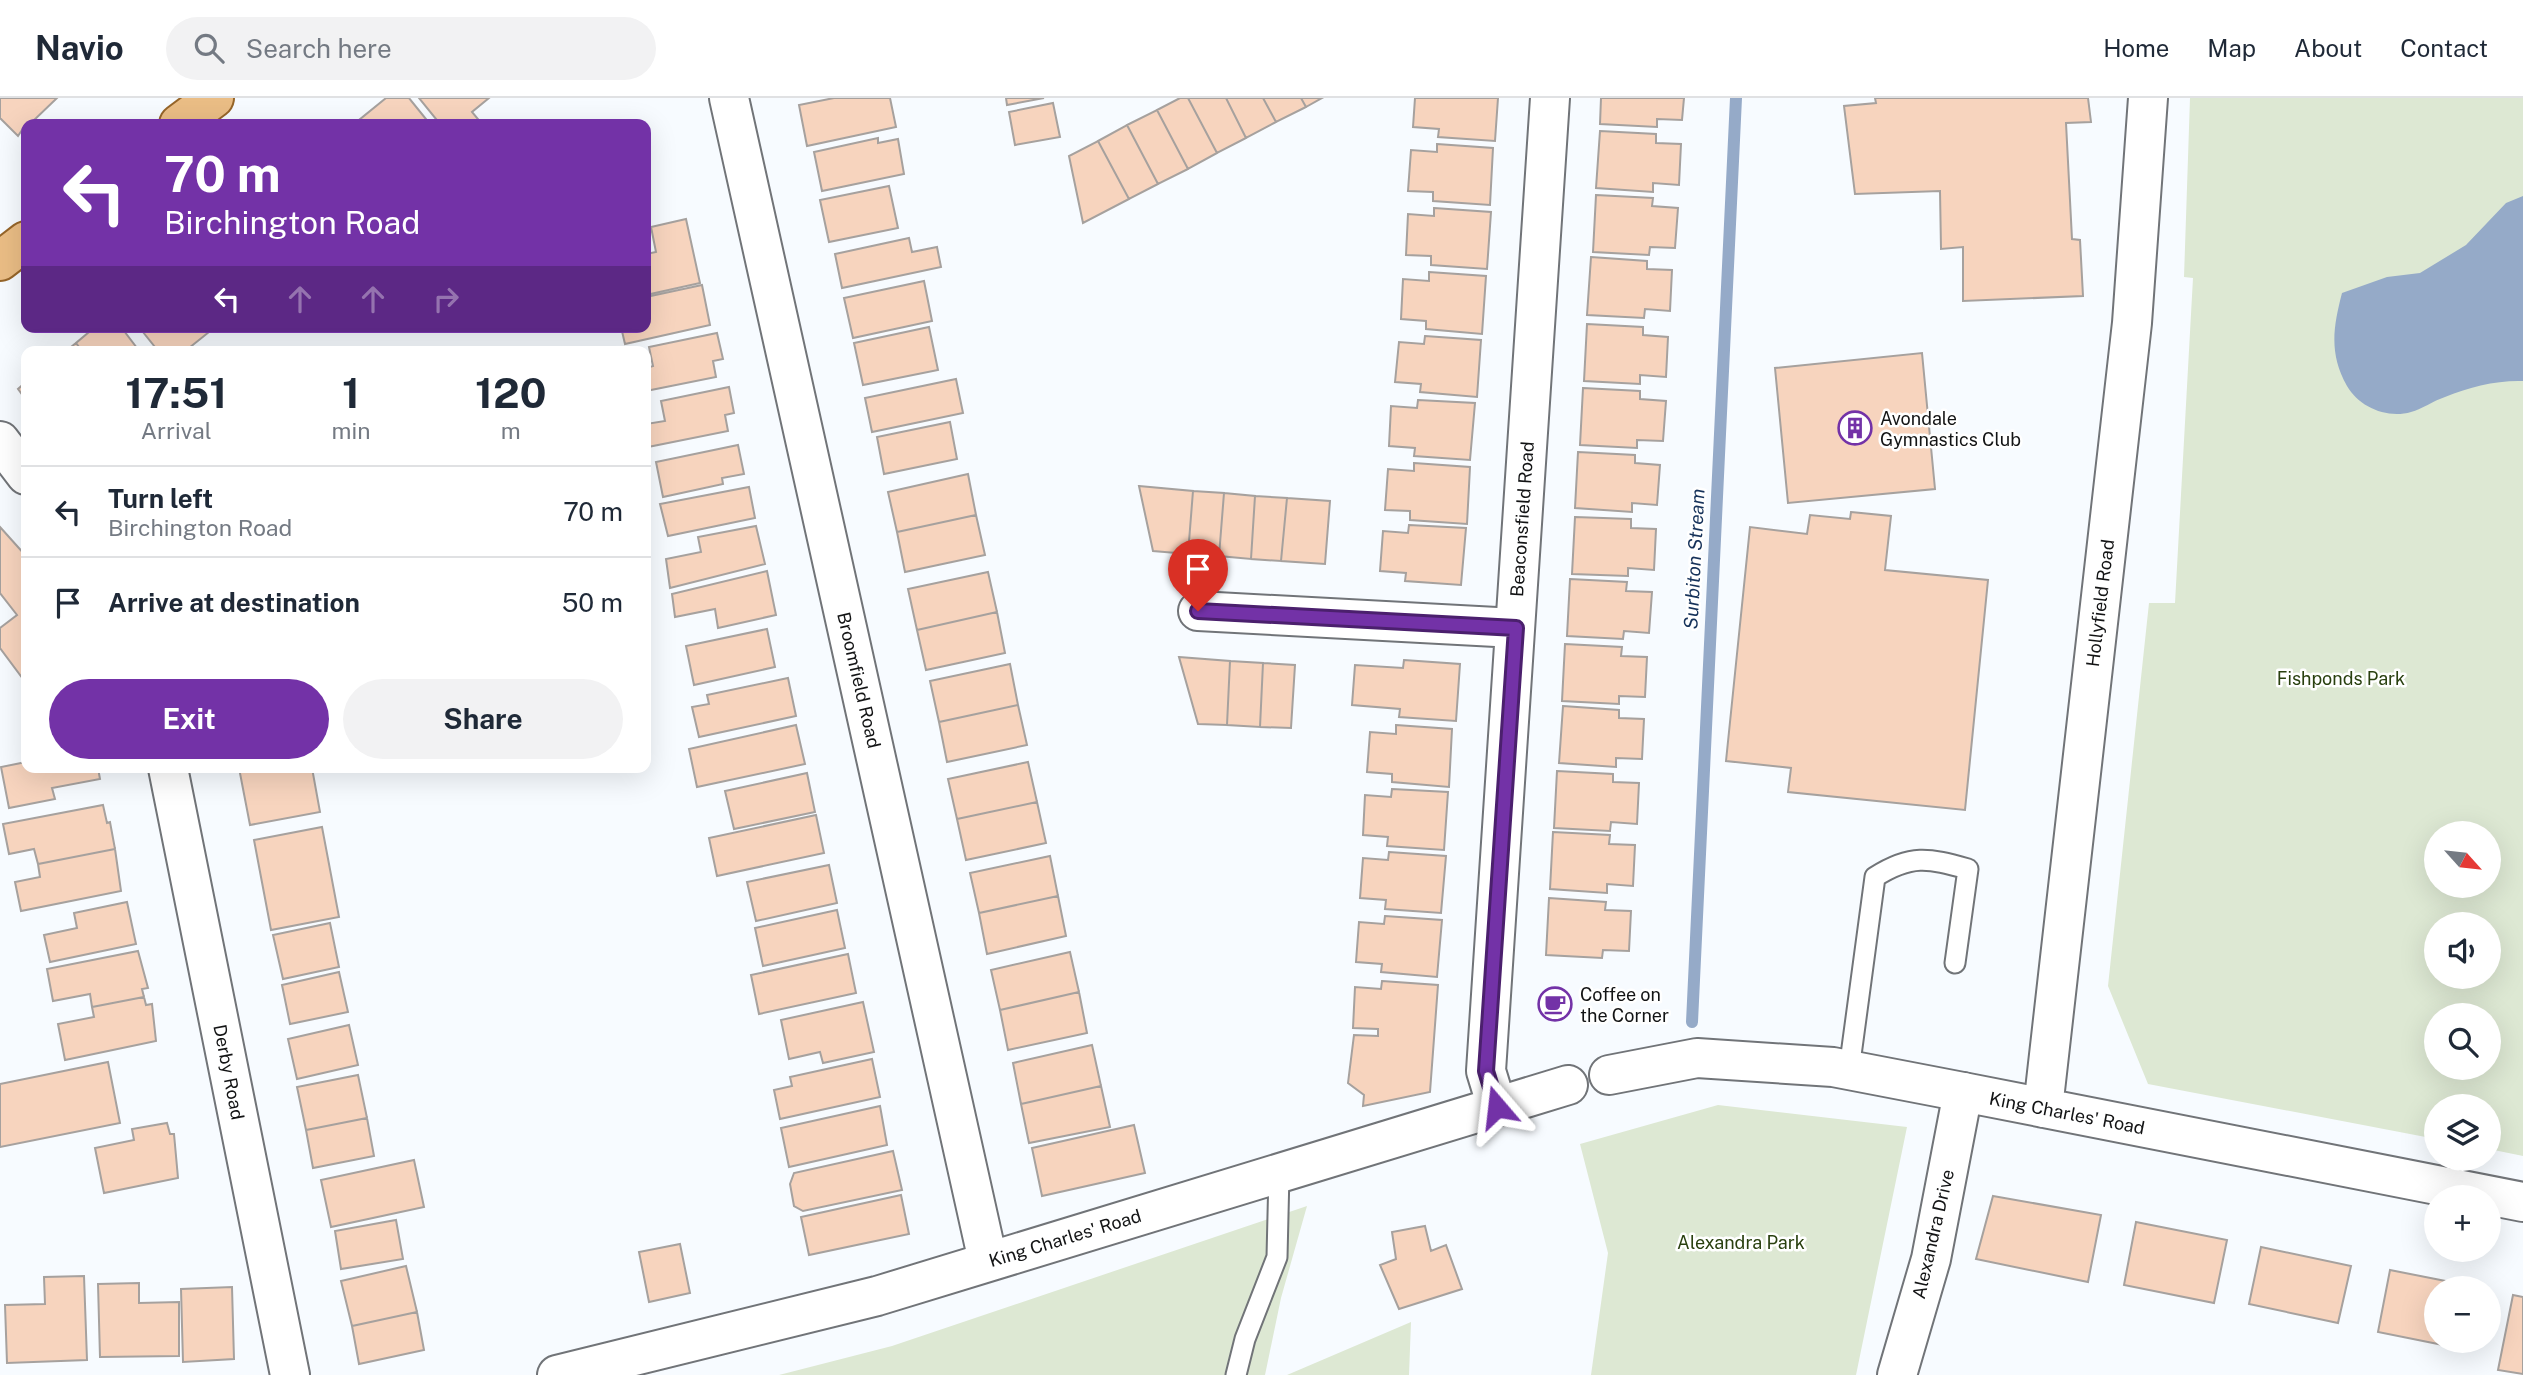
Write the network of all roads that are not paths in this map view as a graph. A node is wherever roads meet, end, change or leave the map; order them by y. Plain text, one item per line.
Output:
1 (214, 98) edge
2 (729, 98) edge
3 (1550, 98) edge
4 (2148, 98) edge
5 (186, 119) edge
6 (21, 245) edge
7 (0, 261) edge
8 (0, 441) edge
9 (21, 468) edge
10 (1198, 611) dead end
11 (1516, 628) junction
12 (169, 773) edge
13 (1955, 963) dead end
14 (1849, 1070) junction
15 (1609, 1074) dead end
16 (1568, 1085) dead end
17 (1963, 1092) junction
18 (1497, 1107) junction
19 (2043, 1108) junction
20 (1279, 1173) junction
21 (2523, 1202) edge
22 (988, 1261) junction
23 (290, 1375) edge
24 (556, 1375) edge
25 (1236, 1375) edge
26 (1897, 1375) edge

1 - 5 main road
2 - 22 street, Broomfield Road
3 - 11 street, Beaconsfield Road
4 - 19 street, Hollyfield Road
6 - 7 main road
8 - 9 street
10 - 11 street
11 - 18 street, Beaconsfield Road
12 - 23 street, Derby Road
13 - 14 lane
14 - 15 street, King Charles' Road
14 - 17 street, King Charles' Road
16 - 18 street, King Charles' Road
17 - 19 street, King Charles' Road
17 - 26 street, Alexandra Drive
18 - 20 street, King Charles' Road
19 - 21 street, King Charles' Road
20 - 22 street, King Charles' Road
20 - 25 lane
22 - 24 street, King Charles' Road

